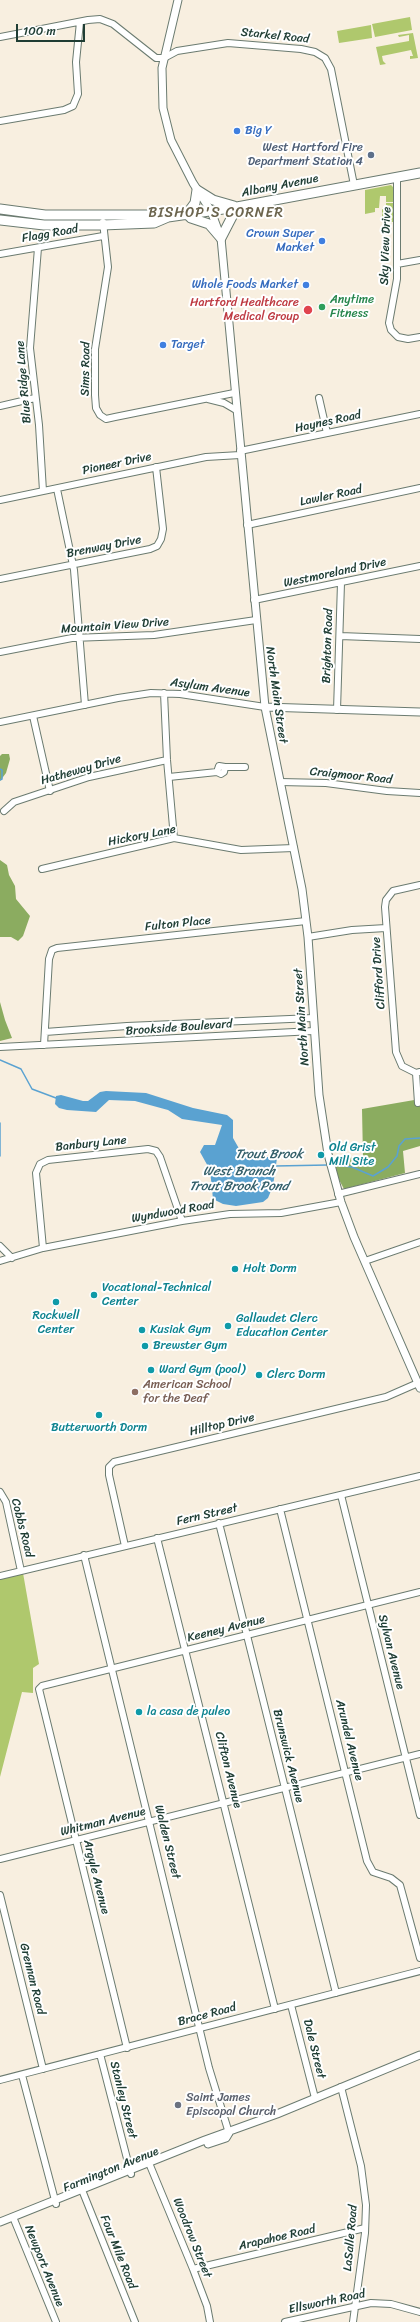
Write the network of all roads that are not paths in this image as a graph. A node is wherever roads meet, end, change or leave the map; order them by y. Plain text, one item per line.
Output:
1 (178, 0) edge
2 (80, 22) junction
3 (0, 37) edge
4 (164, 58) junction
5 (0, 121) edge
6 (420, 173) edge
7 (397, 178) junction
8 (354, 185) junction
9 (197, 190) junction
10 (237, 207) junction
11 (0, 209) edge
12 (211, 211) junction
13 (187, 214) junction
14 (0, 220) edge
15 (103, 221) junction
16 (103, 236) junction
17 (221, 238) junction
18 (38, 248) junction
19 (0, 254) edge
20 (420, 260) edge
21 (397, 264) junction
22 (420, 337) edge
23 (234, 393) junction
24 (35, 398) junction
25 (204, 398) junction
26 (319, 398) dead end
27 (0, 406) edge
28 (236, 410) junction
29 (420, 414) edge
30 (327, 433) junction
31 (240, 453) junction
32 (156, 467) junction
33 (420, 488) edge
34 (57, 489) junction
35 (43, 491) junction
36 (0, 500) edge
37 (247, 525) junction
38 (73, 564) junction
39 (420, 566) edge
40 (0, 579) edge
41 (341, 584) junction
42 (254, 600) junction
43 (256, 620) junction
44 (340, 636) junction
45 (80, 637) junction
46 (420, 639) edge
47 (0, 652) edge
48 (164, 693) junction
49 (85, 705) junction
50 (265, 707) junction
51 (337, 710) junction
52 (420, 712) edge
53 (33, 716) junction
54 (0, 722) edge
55 (167, 760) junction
56 (245, 767) dead end
57 (169, 777) junction
58 (280, 782) junction
59 (50, 791) junction
60 (420, 793) edge
61 (4, 810) dead end
62 (174, 838) junction
63 (294, 848) junction
64 (42, 869) dead end
65 (420, 885) edge
66 (306, 921) junction
67 (386, 928) junction
68 (308, 937) junction
69 (313, 1018) junction
70 (314, 1031) junction
71 (45, 1032) junction
72 (44, 1045) junction
73 (0, 1047) edge
74 (418, 1073) edge
75 (418, 1102) dead end
76 (420, 1174) edge
77 (338, 1194) junction
78 (341, 1202) junction
79 (182, 1220) junction
80 (420, 1242) edge
81 (0, 1246) edge
82 (43, 1248) junction
83 (12, 1258) junction
84 (0, 1261) edge
85 (365, 1261) junction
86 (419, 1385) edge
87 (420, 1476) edge
88 (0, 1492) edge
89 (341, 1495) junction
90 (280, 1509) junction
91 (219, 1524) junction
92 (157, 1538) junction
93 (125, 1546) junction
94 (84, 1555) junction
95 (21, 1571) junction
96 (0, 1576) edge
97 (420, 1592) edge
98 (368, 1605) junction
99 (308, 1620) junction
100 (246, 1635) junction
101 (186, 1650) junction
102 (113, 1669) junction
103 (38, 1689) joint
104 (420, 1754) edge
105 (407, 1757) junction
106 (345, 1772) junction
107 (284, 1788) junction
108 (225, 1803) junction
109 (420, 1815) edge
110 (151, 1821) junction
111 (75, 1840) junction
112 (0, 1859) edge
113 (0, 1895) edge
114 (420, 1958) edge
115 (420, 1971) edge
116 (336, 1993) junction
117 (291, 2005) junction
118 (275, 2009) junction
119 (200, 2028) junction
120 (127, 2048) junction
121 (100, 2054) junction
122 (420, 2055) edge
123 (44, 2069) junction
124 (22, 2075) junction
125 (0, 2080) edge
126 (341, 2087) junction
127 (315, 2098) junction
128 (228, 2133) junction
129 (150, 2164) junction
130 (130, 2172) junction
131 (83, 2191) junction
132 (55, 2202) junction
133 (14, 2219) junction
134 (0, 2222) edge
135 (0, 2226) edge
136 (365, 2228) junction
137 (193, 2269) junction
138 (355, 2305) junction
139 (420, 2312) edge
140 (56, 2322) edge
141 (134, 2322) edge
142 (210, 2322) edge
143 (285, 2322) edge
144 (353, 2322) edge

1 - 4 main road, North Main Street
2 - 3 street
2 - 4 street
2 - 5 street
4 - 8 street, Starkel Road
4 - 9 main road, North Main Street
6 - 7 highway, Albany Avenue
7 - 8 highway, Albany Avenue
7 - 21 street, Sky View Drive
8 - 10 highway, Albany Avenue
9 - 10 highway
9 - 12 main road, North Main Street
9 - 13 highway
10 - 12 highway, Albany Avenue
10 - 17 highway
11 - 15 highway, Albany Avenue
12 - 13 highway, Albany Avenue
12 - 17 main road, North Main Street
13 - 15 highway, Albany Avenue
13 - 17 highway
14 - 15 highway, Albany Avenue
15 - 16 street, Sims Road
16 - 18 street, Flagg Road
16 - 25 street, Sims Road
17 - 23 main road, North Main Street
18 - 19 street, Flagg Road
18 - 24 street, Blue Ridge Lane
20 - 21 street
21 - 22 street, Sky View Drive
23 - 25 street, Sims Road
23 - 28 main road, North Main Street
24 - 27 street
24 - 35 street, Blue Ridge Lane
25 - 28 street, Sims Road
26 - 30 street
28 - 31 main road, North Main Street
29 - 30 street, Haynes Road
30 - 31 street, Haynes Road
31 - 32 street, Pioneer Drive
31 - 37 main road, North Main Street
32 - 34 street, Pioneer Drive
32 - 38 street, Brenway Drive
33 - 37 street, Lawler Road
34 - 35 street, Pioneer Drive
34 - 38 street
35 - 36 street, Pioneer Drive
37 - 42 main road, North Main Street
38 - 40 street, Brenway Drive
38 - 45 street
39 - 41 street, Westmoreland Drive
41 - 42 street, Westmoreland Drive
41 - 44 street, Brighton Road
42 - 43 main road, North Main Street
43 - 45 street, Mountain View Drive
43 - 50 main road, North Main Street
44 - 46 street
44 - 51 street, Brighton Road
45 - 47 street, Mountain View Drive
45 - 49 street
48 - 49 street, Asylum Avenue
48 - 50 street, Asylum Avenue
48 - 55 street
49 - 53 street, Asylum Avenue
50 - 51 main road, Asylum Avenue
50 - 58 main road, North Main Street
51 - 52 main road, Asylum Avenue
53 - 54 street, Asylum Avenue
53 - 59 street
55 - 57 street
55 - 59 street, Hatheway Drive
56 - 57 street
57 - 62 street
58 - 60 street, Craigmoor Road
58 - 63 main road, North Main Street
59 - 61 street, Hatheway Drive
62 - 63 street, Hickory Lane
62 - 64 street, Hickory Lane
63 - 66 main road, North Main Street
65 - 67 street, Clifford Drive
66 - 68 main road, North Main Street
66 - 71 street, Fulton Place
67 - 68 street
67 - 74 street, Clifford Drive
68 - 69 main road, North Main Street
69 - 70 main road, North Main Street
69 - 71 street, Brookside Boulevard
70 - 72 street, Brookside Boulevard
70 - 77 main road, North Main Street
71 - 72 street
72 - 73 street, Brookside Boulevard
74 - 75 street
76 - 77 street
77 - 78 main road, North Main Street
78 - 79 street, Wyndwood Road
78 - 85 main road, North Main Street
79 - 82 street, Wyndwood Road
79 - 82 street, Banbury Lane
80 - 85 street
81 - 83 street
82 - 83 street, Wyndwood Road
83 - 84 street, Wyndwood Road
85 - 86 main road, North Main Street
86 - 93 street, Hilltop Drive
87 - 89 street, Fern Street
88 - 95 street, Cobbs Road
89 - 90 street, Fern Street
89 - 98 street, Sylvan Avenue
90 - 91 street, Fern Street
90 - 99 street, Arundel Avenue
91 - 92 street, Fern Street
91 - 100 street, Brunswick Avenue
92 - 93 street, Fern Street
92 - 101 street, Clifton Avenue
93 - 94 street, Fern Street
94 - 95 street, Fern Street
94 - 102 street, Walden Street
95 - 96 street, Fern Street
97 - 98 street, Keeney Avenue
98 - 99 street, Keeney Avenue
98 - 105 street, Sylvan Avenue
99 - 100 street, Keeney Avenue
99 - 106 street, Arundel Avenue
100 - 101 street, Keeney Avenue
100 - 107 street, Brunswick Avenue
101 - 102 street, Keeney Avenue
101 - 108 street, Clifton Avenue
102 - 103 street, Keeney Avenue
102 - 110 street, Walden Street
103 - 111 street, Argyle Avenue
104 - 105 street, Whitman Avenue
105 - 106 street, Whitman Avenue
105 - 109 street, Sylvan Avenue
106 - 107 street, Whitman Avenue
106 - 114 street, Arundel Avenue
107 - 108 street, Whitman Avenue
107 - 116 street, Brunswick Avenue
108 - 110 street, Whitman Avenue
108 - 118 street, Clifton Avenue
110 - 111 street, Whitman Avenue
110 - 119 street, Walden Street
111 - 112 street, Whitman Avenue
111 - 120 street, Argyle Avenue
113 - 123 street, Grennan Road
115 - 116 street, Brace Road
116 - 117 street, Brace Road
117 - 118 street, Brace Road
117 - 127 street, Dale Street
118 - 119 street, Brace Road
119 - 120 street, Brace Road
119 - 128 street, Walden Street
120 - 121 street, Brace Road
121 - 123 street, Brace Road
121 - 130 street, Stanley Street
122 - 126 main road, Farmington Avenue
123 - 124 street, Brace Road
124 - 125 street, Brace Road
124 - 132 street
126 - 127 main road, Farmington Avenue
126 - 136 street, LaSalle Road
127 - 128 main road, Farmington Avenue
128 - 129 main road, Farmington Avenue
129 - 130 main road, Farmington Avenue
129 - 137 street, Woodrow Street
130 - 131 main road, Farmington Avenue
131 - 132 main road, Farmington Avenue
131 - 141 street, Four Mile Road
132 - 133 main road, Farmington Avenue
133 - 134 main road, Farmington Avenue
133 - 135 main road, Farmington Avenue
133 - 140 street, Newport Avenue
136 - 137 street, Arapahoe Road
136 - 138 street, LaSalle Road
137 - 142 street, Woodrow Street
138 - 139 street, Ellsworth Road
138 - 143 street, Ellsworth Road
138 - 144 street, LaSalle Road

